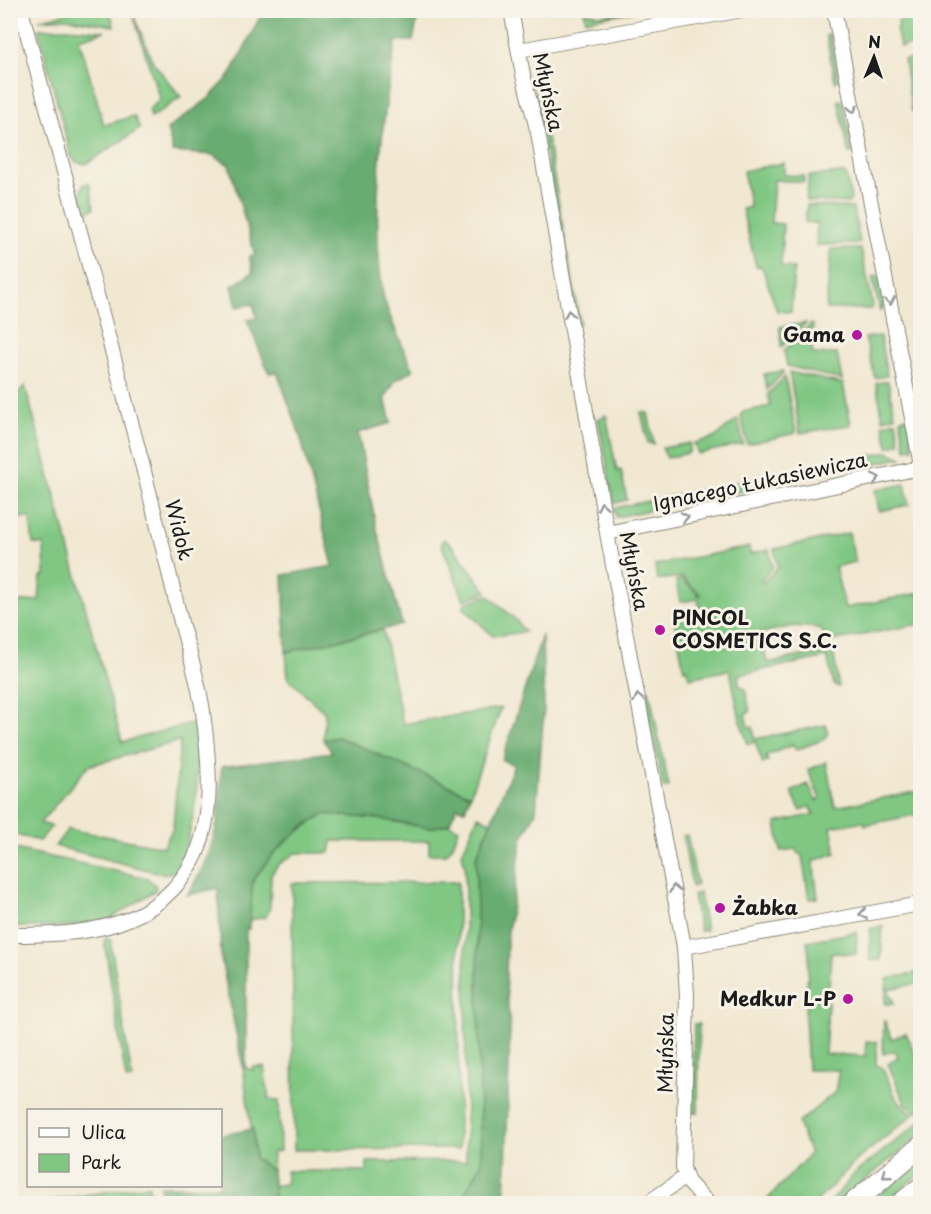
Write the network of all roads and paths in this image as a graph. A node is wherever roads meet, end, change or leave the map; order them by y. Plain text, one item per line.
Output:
1 (21, 10) edge
2 (511, 10) edge
3 (742, 10) edge
4 (834, 10) edge
5 (519, 50) junction
6 (921, 459) edge
7 (921, 468) edge
8 (607, 533) junction
9 (921, 904) edge
10 (10, 935) edge
11 (684, 947) junction
12 (921, 1147) edge
13 (685, 1177) junction
14 (921, 1188) edge
15 (646, 1203) edge
16 (709, 1203) edge
17 (852, 1203) edge
18 (900, 1203) edge

1 - 10 street, Widok
2 - 5 street, Młyńska
3 - 5 street
4 -> 6 street
8 -> 5 street, Młyńska
8 -> 7 street, Ignacego Łukasiewicza
11 -> 8 street, Młyńska
9 -> 11 street
11 - 13 street, Młyńska
12 -> 17 main road
13 - 15 street
13 - 16 street
14 - 18 main road

